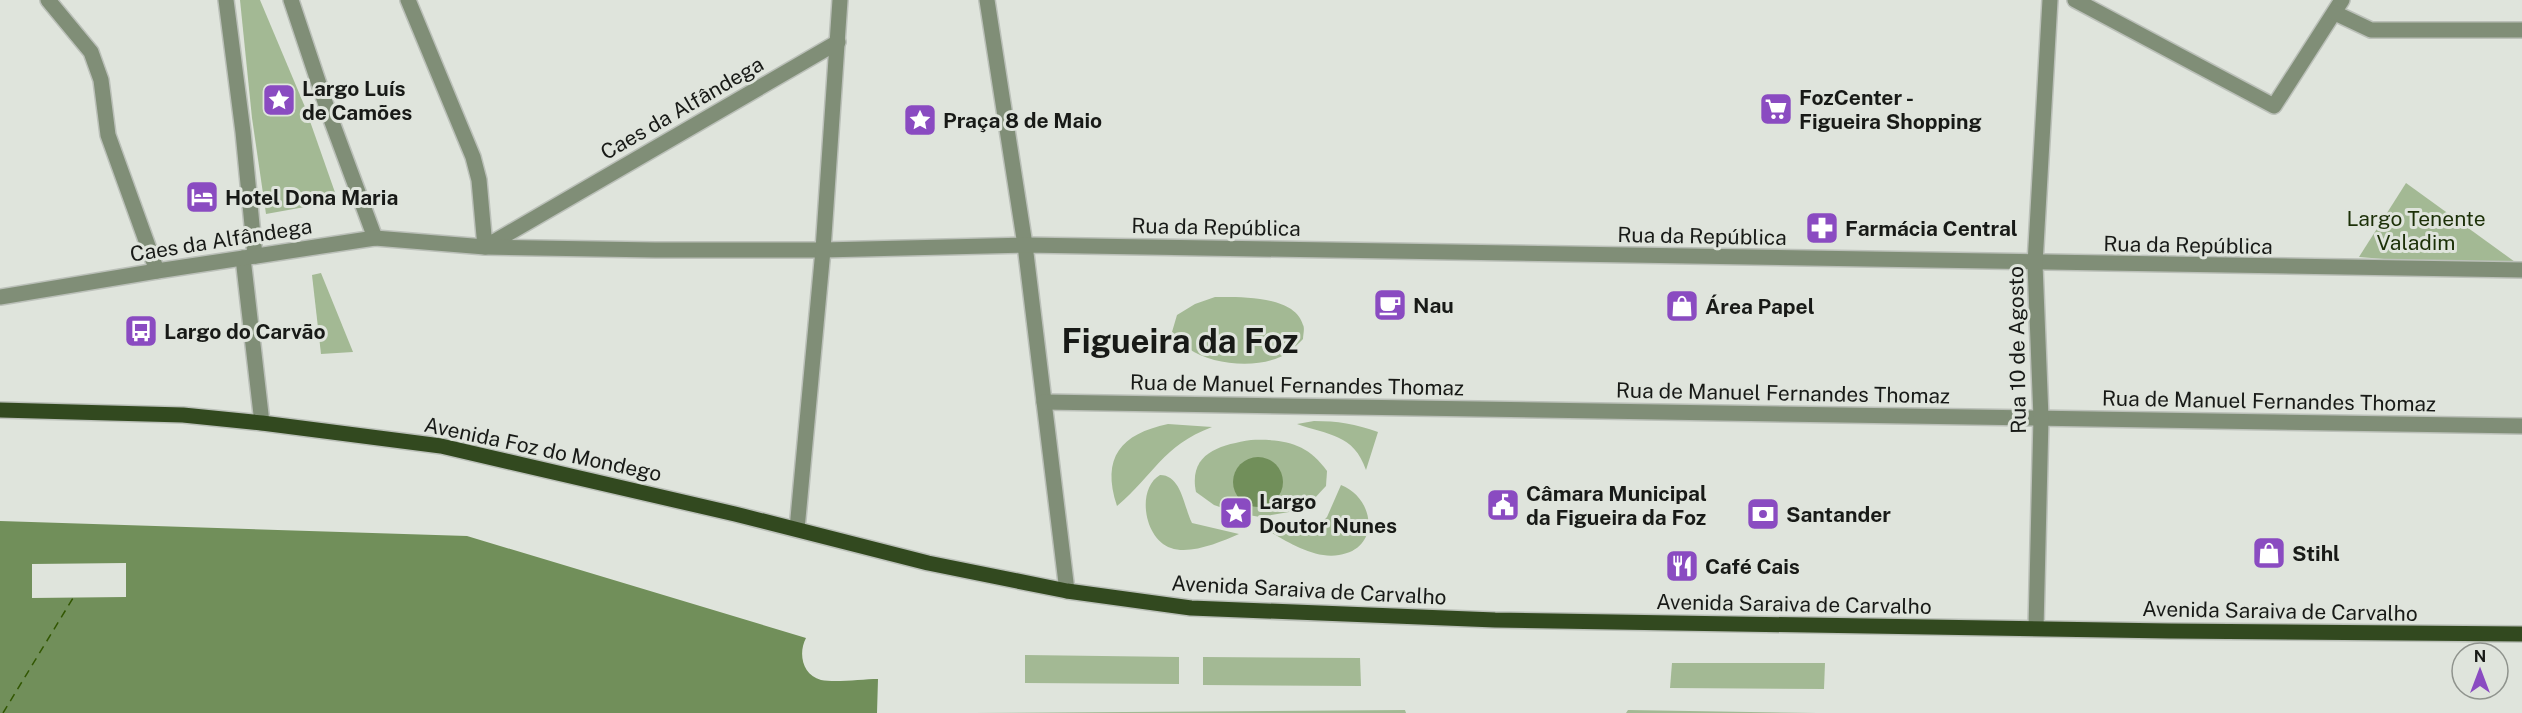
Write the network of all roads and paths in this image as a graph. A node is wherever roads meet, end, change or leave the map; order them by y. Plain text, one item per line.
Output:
1 (48, 0) edge
2 (226, 0) edge
3 (291, 0) edge
4 (408, 0) edge
5 (840, 0) edge
6 (987, 0) edge
7 (2050, 0) edge
8 (2075, 0) edge
9 (2339, 6) edge
10 (2522, 30) edge
11 (838, 42) junction
12 (375, 237) junction
13 (1025, 245) junction
14 (485, 247) junction
15 (823, 250) junction
16 (249, 257) junction
17 (2035, 264) junction
18 (157, 270) junction
19 (2522, 270) edge
20 (0, 297) edge
21 (1044, 402) junction
22 (0, 410) edge
23 (2041, 418) junction
24 (262, 423) junction
25 (2522, 426) edge
26 (797, 529) junction
27 (1067, 591) junction
28 (2036, 628) junction
29 (2522, 634) edge

1 - 18 street
2 - 16 street
3 - 12 street
4 - 14 street
5 - 11 street
6 - 13 street
7 - 17 street, Rua 10 de Agosto
8 - 9 street
9 - 10 street
11 - 14 street, Caes da Alfândega
11 - 15 street
12 - 14 street, Caes da Alfândega
12 - 16 street, Caes da Alfândega
13 - 15 street
13 - 17 street, Rua da República
13 - 21 street
14 - 15 street, Caes da Alfândega
15 - 26 street
16 - 18 street, Caes da Alfândega
16 - 24 street
17 - 19 street, Rua da República
17 - 23 street, Rua 10 de Agosto
18 - 20 street, Caes da Alfândega
21 - 23 street, Rua de Manuel Fernandes Thomaz
21 - 27 street
22 - 24 main road, Avenida Foz do Mondego
23 - 25 street, Rua de Manuel Fernandes Thomaz
23 - 28 street, Rua 10 de Agosto
24 - 26 main road, Avenida Foz do Mondego
26 - 27 main road, Avenida Foz do Mondego
27 - 28 main road, Avenida Saraiva de Carvalho
28 - 29 main road, Avenida Saraiva de Carvalho

